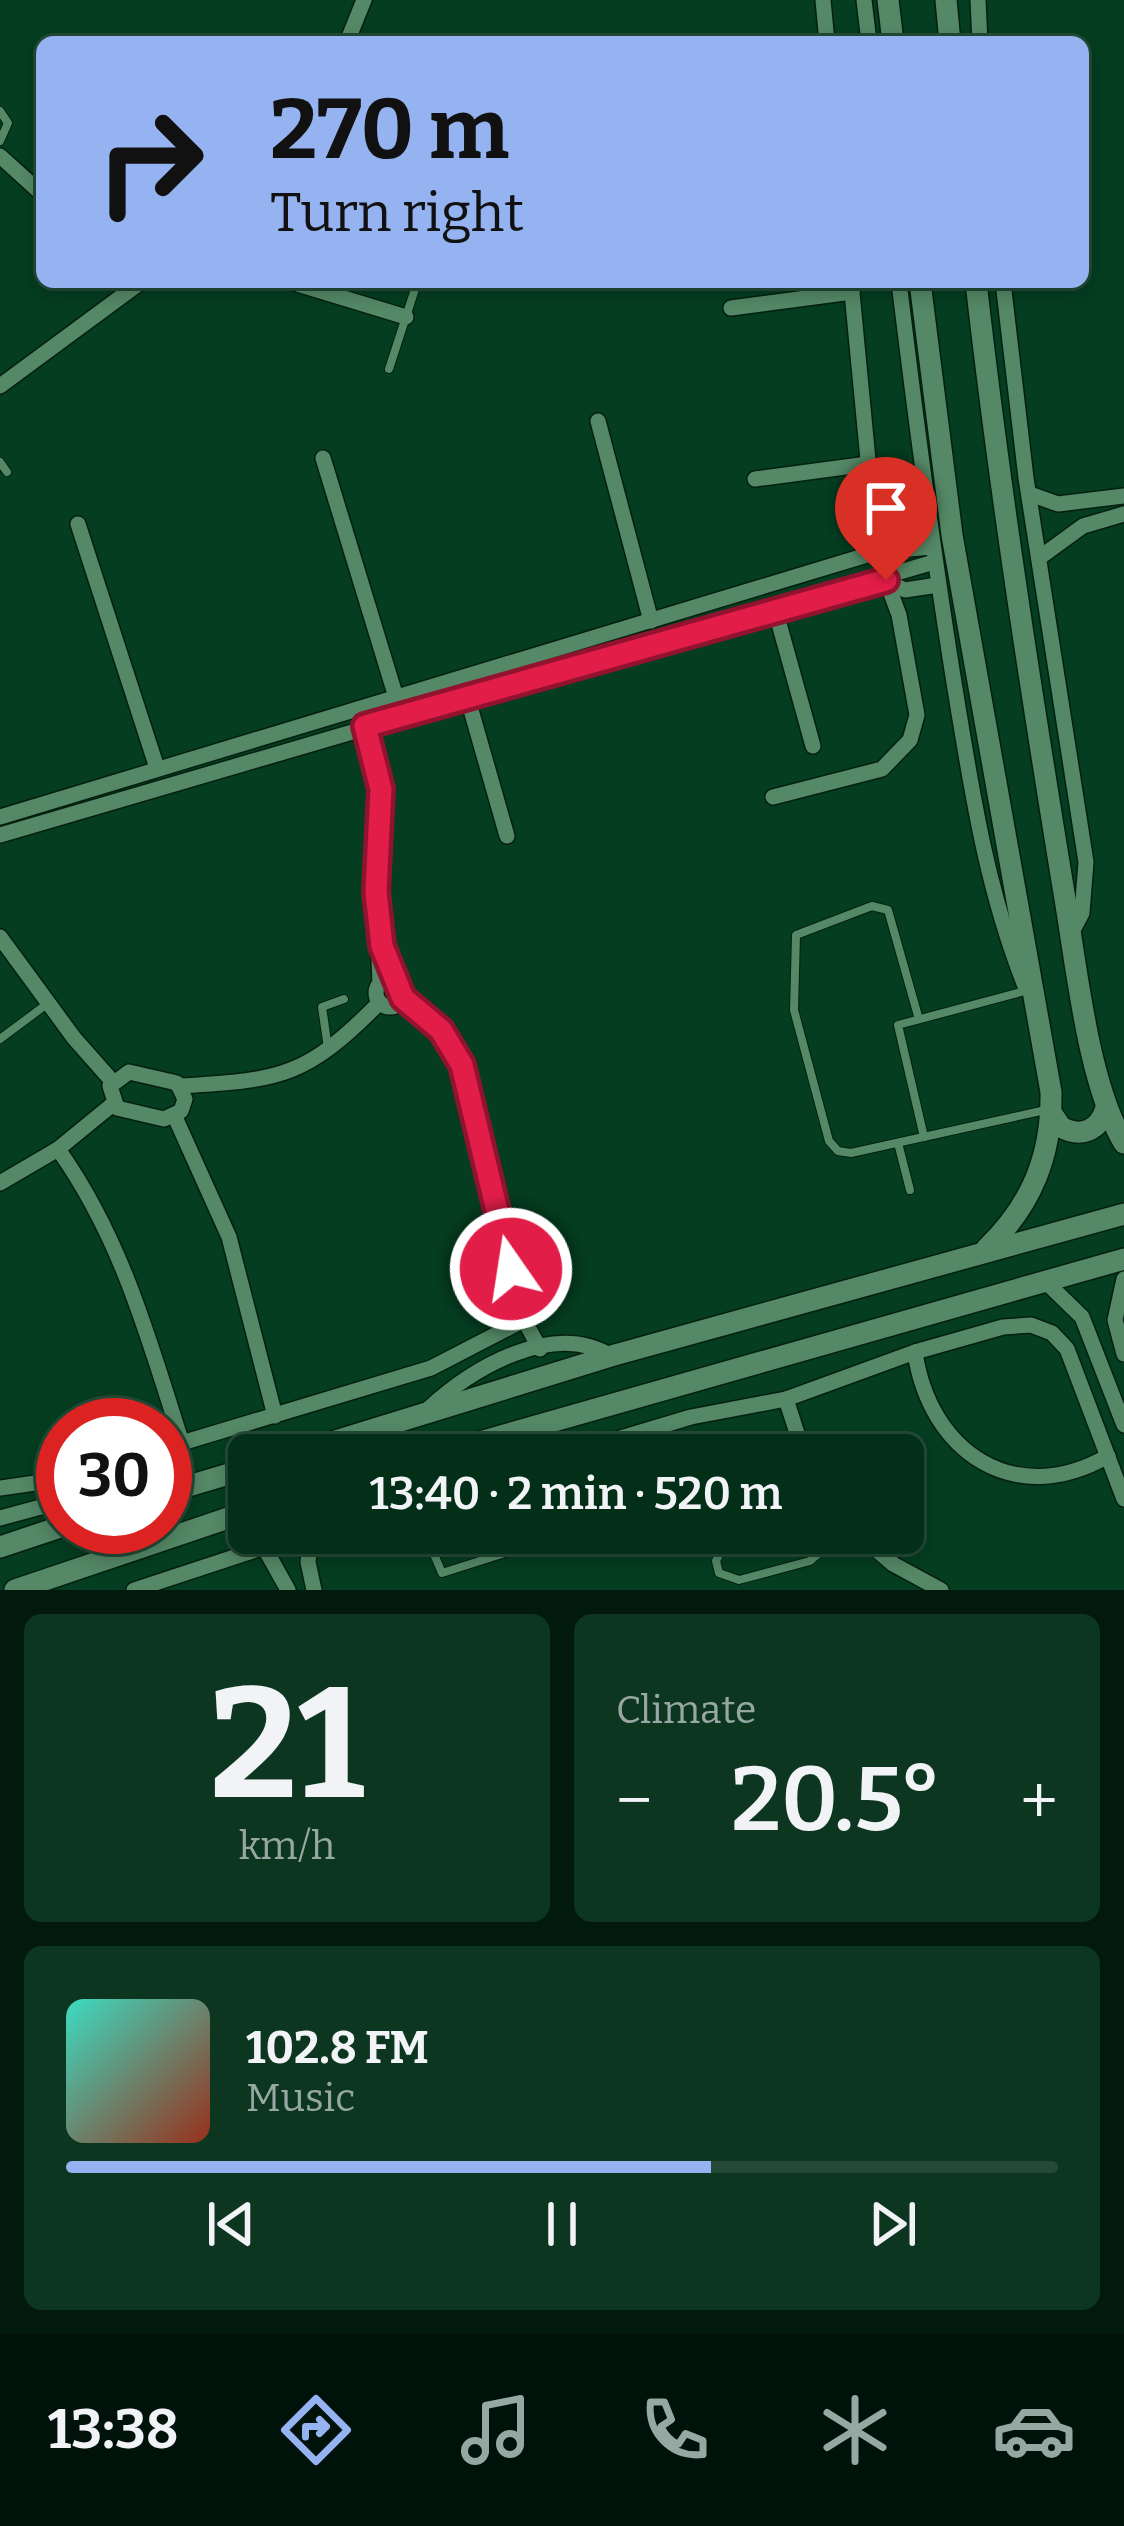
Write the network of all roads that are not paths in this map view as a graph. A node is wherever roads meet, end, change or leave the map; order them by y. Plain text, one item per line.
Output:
1 (364, 0) edge
2 (823, 0) edge
3 (864, 0) edge
4 (946, 0) edge
5 (978, 0) edge
6 (890, 4) edge
7 (349, 36) edge
8 (826, 36) edge
9 (868, 36) edge
10 (893, 36) edge
11 (949, 36) edge
12 (980, 36) edge
13 (0, 111) edge
14 (0, 141) edge
15 (0, 156) edge
16 (36, 189) edge
17 (132, 288) edge
18 (311, 288) edge
19 (845, 288) edge
20 (851, 288) edge
21 (900, 288) edge
22 (920, 288) edge
23 (977, 288) edge
24 (1004, 288) edge
25 (415, 289) dead end
26 (731, 308) dead end
27 (406, 316) junction
28 (389, 369) dead end
29 (920, 370) junction
30 (0, 386) edge
31 (598, 422) dead end
32 (323, 458) dead end
33 (0, 462) edge
34 (868, 464) junction
35 (7, 472) dead end
36 (755, 478) dead end
37 (1030, 494) junction
38 (1124, 496) edge
39 (1124, 514) edge
40 (78, 524) dead end
41 (931, 546) junction
42 (1039, 558) junction
43 (886, 580) junction
44 (938, 585) junction
45 (775, 609) junction
46 (651, 621) junction
47 (395, 694) junction
48 (467, 696) junction
49 (365, 726) junction
50 (813, 746) dead end
51 (157, 768) junction
52 (773, 797) dead end
53 (0, 817) edge
54 (0, 836) edge
55 (507, 836) dead end
56 (1071, 934) junction
57 (0, 937) edge
58 (382, 946) junction
59 (380, 983) junction
60 (1027, 990) junction
61 (402, 991) junction
62 (344, 999) dead end
63 (380, 1003) junction
64 (49, 1004) junction
65 (918, 1016) junction
66 (1040, 1022) junction
67 (0, 1040) edge
68 (328, 1049) junction
69 (112, 1081) junction
70 (181, 1086) junction
71 (113, 1105) junction
72 (1052, 1111) junction
73 (1115, 1114) edge
74 (175, 1117) junction
75 (924, 1137) junction
76 (898, 1142) junction
77 (1124, 1143) edge
78 (58, 1150) junction
79 (0, 1183) edge
80 (910, 1190) dead end
81 (1124, 1214) edge
82 (986, 1249) junction
83 (1124, 1259) edge
84 (1124, 1280) edge
85 (1046, 1282) junction
86 (517, 1322) junction
87 (540, 1349) junction
88 (915, 1352) junction
89 (1124, 1354) edge
90 (520, 1355) junction
91 (611, 1356) junction
92 (1117, 1377) edge
93 (161, 1398) edge
94 (786, 1399) junction
95 (421, 1415) junction
96 (275, 1416) junction
97 (1124, 1424) edge
98 (359, 1434) edge
99 (504, 1434) edge
100 (635, 1434) edge
101 (797, 1434) edge
102 (192, 1440) edge
103 (1108, 1456) junction
104 (228, 1474) edge
105 (36, 1483) edge
106 (192, 1485) edge
107 (0, 1488) edge
108 (1124, 1499) edge
109 (36, 1508) edge
110 (0, 1518) edge
111 (228, 1518) edge
112 (36, 1535) edge
113 (0, 1547) edge
114 (243, 1554) edge
115 (268, 1554) edge
116 (308, 1554) edge
117 (435, 1554) edge
118 (502, 1554) edge
119 (719, 1554) edge
120 (819, 1554) edge
121 (881, 1554) edge
122 (15, 1590) edge
123 (134, 1590) edge
124 (288, 1590) edge
125 (314, 1590) edge
126 (940, 1590) edge

1 - 7 street
2 - 8 street
3 - 9 street
4 - 11 main road
5 - 12 street
6 - 10 main road
13 - 14 lane
15 - 16 street
17 - 30 street
18 - 27 street
19 - 26 street
20 - 34 street
21 - 29 street
22 - 29 main road
23 - 56 main road
24 - 37 street
25 - 27 lane
27 - 28 lane
29 - 41 street
29 - 66 main road
31 - 46 street
32 - 47 street
33 - 35 lane
34 - 36 street
34 - 41 street
37 - 38 street
37 - 42 street
39 - 42 street
40 - 51 street
41 - 43 street
41 - 44 street
41 - 46 street
42 - 56 street
43 - 44 street
43 - 45 street
43 - 52 street
44 - 60 street
45 - 48 street
45 - 50 street
46 - 47 street
47 - 51 street
48 - 49 street
48 - 55 street
49 - 54 street
49 - 58 street
51 - 53 street
56 - 73 main road
57 - 64 street
58 - 59 street
58 - 61 street
59 - 61 street
59 - 63 street
60 - 65 lane
60 - 66 street
61 - 63 street
61 - 86 street
62 - 68 lane
63 - 68 street
64 - 67 lane
64 - 69 street
65 - 75 lane
65 - 76 lane
66 - 72 main road
68 - 70 street
69 - 70 street
69 - 71 street
70 - 74 street
71 - 74 street
71 - 78 street
72 - 73 main road
72 - 75 lane
72 - 82 main road
73 - 77 main road
74 - 96 street
75 - 76 lane
76 - 80 lane
78 - 79 street
78 - 93 street
81 - 82 main road
82 - 91 main road
83 - 85 main road
84 - 89 street
85 - 92 street
85 - 99 main road
86 - 87 street
86 - 90 street
86 - 96 street
87 - 90 street
87 - 91 street
88 - 94 street
88 - 103 street
88 - 103 street
90 - 95 street
91 - 95 main road
92 - 97 street
94 - 100 street
94 - 101 street
95 - 98 main road
96 - 102 street
103 - 108 street
104 - 106 main road
105 - 107 street
109 - 110 street
111 - 122 main road
112 - 113 main road
114 - 123 street
115 - 124 street
116 - 125 street
117 - 118 lane
119 - 120 lane
121 - 126 street

